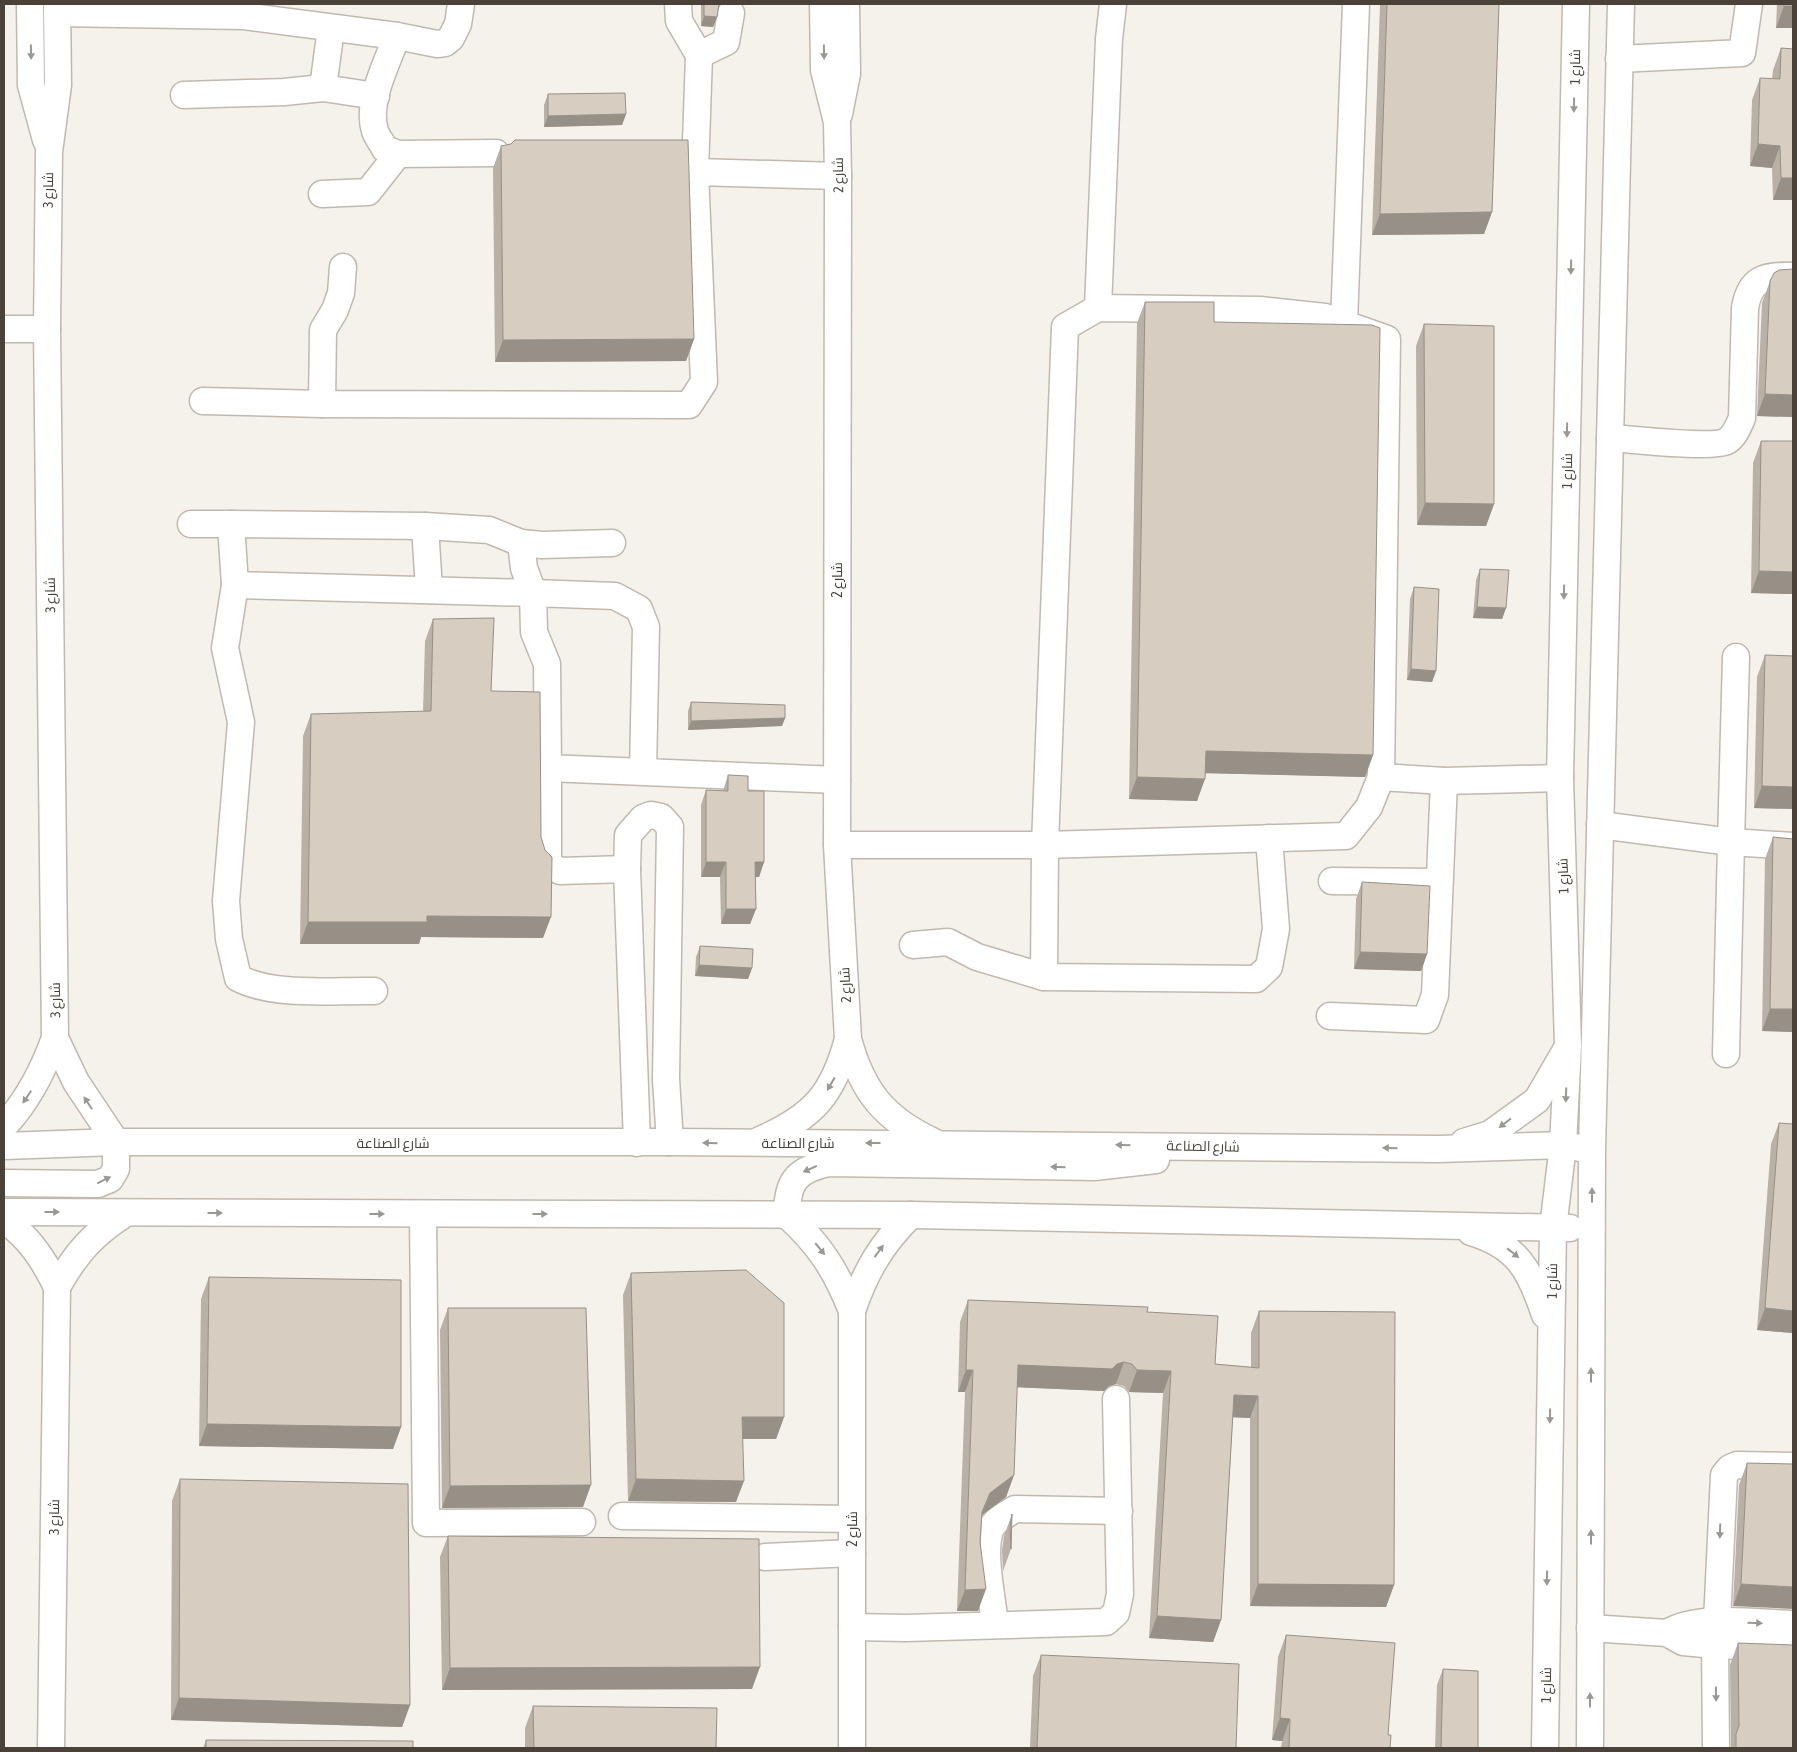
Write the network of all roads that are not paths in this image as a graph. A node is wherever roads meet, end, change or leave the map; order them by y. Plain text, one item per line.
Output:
1 (30, 4) edge
2 (461, 4) edge
3 (678, 4) edge
4 (824, 4) edge
5 (846, 4) edge
6 (1113, 4) edge
7 (1356, 4) edge
8 (1576, 4) edge
9 (1621, 4) edge
10 (1748, 4) edge
11 (57, 8) edge
12 (731, 13) dead end
13 (331, 28) junction
14 (397, 36) junction
15 (699, 55) junction
16 (1619, 59) junction
17 (323, 88) junction
18 (184, 95) dead end
19 (376, 96) junction
20 (837, 122) junction
21 (49, 152) junction
22 (496, 153) dead end
23 (398, 154) junction
24 (695, 172) junction
25 (838, 176) junction
26 (322, 194) dead end
27 (343, 267) dead end
28 (1793, 276) edge
29 (1098, 308) junction
30 (1344, 323) junction
31 (4, 329) edge
32 (47, 329) junction
33 (203, 401) dead end
34 (322, 404) junction
35 (1610, 438) junction
36 (191, 524) dead end
37 (231, 524) junction
38 (425, 526) junction
39 (521, 542) junction
40 (612, 543) dead end
41 (235, 585) junction
42 (429, 590) junction
43 (533, 593) junction
44 (1736, 657) dead end
45 (548, 768) junction
46 (643, 772) junction
47 (1381, 778) junction
48 (1560, 778) junction
49 (837, 780) junction
50 (1444, 780) junction
51 (1600, 825) junction
52 (1269, 838) junction
53 (1731, 842) junction
54 (1045, 844) junction
55 (837, 845) junction
56 (1793, 846) edge
57 (627, 869) junction
58 (1332, 881) dead end
59 (1439, 882) junction
60 (913, 945) dead end
61 (1044, 977) junction
62 (374, 990) dead end
63 (1330, 1016) dead end
64 (55, 1038) junction
65 (848, 1038) junction
66 (1568, 1046) junction
67 (1726, 1054) dead end
68 (4, 1126) edge
69 (116, 1142) junction
70 (670, 1142) junction
71 (637, 1143) junction
72 (754, 1143) junction
73 (937, 1143) junction
74 (1563, 1145) junction
75 (4, 1146) edge
76 (1210, 1146) junction
77 (1439, 1149) junction
78 (1592, 1150) junction
79 (4, 1183) edge
80 (4, 1212) edge
81 (126, 1213) junction
82 (423, 1214) junction
83 (786, 1214) junction
84 (911, 1215) junction
85 (4, 1220) edge
86 (1453, 1227) junction
87 (1553, 1228) junction
88 (1592, 1228) junction
89 (57, 1287) junction
90 (852, 1311) junction
91 (1551, 1332) junction
92 (1116, 1399) dead end
93 (1793, 1466) edge
94 (1119, 1510) junction
95 (622, 1516) dead end
96 (852, 1519) junction
97 (582, 1522) dead end
98 (852, 1553) junction
99 (765, 1557) dead end
100 (1793, 1624) edge
101 (996, 1625) junction
102 (852, 1627) junction
103 (1590, 1628) junction
104 (1716, 1634) junction
105 (1793, 1648) edge
106 (51, 1748) edge
107 (852, 1748) edge
108 (1545, 1748) edge
109 (1590, 1748) edge
110 (1716, 1748) edge

1 -> 21 street, شارع 3
2 - 14 street
3 - 15 street
4 -> 20 street, شارع 2
5 - 20 street, شارع 2
6 - 29 street
7 - 30 street
8 -> 48 street, شارع 1
9 - 16 street
10 - 16 street
11 - 13 street
11 - 21 street, شارع 3
12 - 15 street
13 - 14 street
13 - 17 street
14 - 19 street
15 - 24 street
16 - 35 street
17 - 18 street
17 - 19 street
19 - 23 street
20 - 25 street, شارع 2
21 - 32 street, شارع 3
22 - 23 street
23 - 26 street
24 - 25 street
24 - 34 street
25 - 49 street, شارع 2
27 - 34 street
28 - 35 street
29 - 30 street
29 - 54 street
30 - 47 street
31 - 32 street
32 - 64 street, شارع 3
33 - 34 street
35 - 51 street
36 - 37 street
37 - 38 street
37 - 41 street
38 - 39 street
38 - 42 street
39 - 40 street
39 - 43 street
41 - 42 street
41 - 62 street
42 - 43 street
43 - 45 street
43 - 46 street
44 - 53 street
45 - 46 street
45 - 57 street
46 - 49 street
47 - 50 street
47 - 52 street
48 - 50 street
48 - 66 street, شارع 1
49 - 55 street, شارع 2
50 - 59 street
51 - 53 street
51 - 78 street
52 - 54 street
52 - 61 street
53 - 56 street
53 - 67 street
54 - 55 street
54 - 61 street
55 - 65 street, شارع 2
57 - 70 street
57 - 71 street
58 - 59 street
59 - 63 street
60 - 61 street
64 -> 68 street, شارع 3
69 -> 64 street, شارع 3
65 -> 72 street, شارع 2
65 - 73 street, شارع 2
66 -> 74 street, شارع 1
66 -> 77 street
69 - 71 street, شارع الصناعة
69 - 75 street, شارع الصناعة
79 -> 69 street
70 - 71 street, شارع الصناعة
72 -> 70 street, شارع الصناعة
73 -> 72 street, شارع الصناعة
76 -> 73 street, شارع الصناعة
74 - 77 street, شارع الصناعة
74 - 78 street, شارع الصناعة
74 - 87 street, شارع 1
77 -> 76 street, شارع الصناعة
76 -> 83 street
88 -> 78 street
80 -> 81 street
81 -> 82 street
81 - 89 street, شارع 3
82 -> 83 street
82 - 97 street
83 - 84 street
83 -> 90 street, شارع 2
84 - 86 street
90 -> 84 street, شارع 2
85 - 89 street, شارع 3
86 - 87 street
86 -> 91 street
87 - 88 street
87 - 91 street, شارع 1
103 -> 88 street
89 - 106 street, شارع 3
90 - 96 street, شارع 2
91 -> 108 street, شارع 1
92 - 94 street
93 -> 104 street
94 - 101 street
94 - 101 street
95 - 96 street
96 - 98 street, شارع 2
98 - 99 street
98 - 102 street, شارع 2
104 -> 100 street
101 - 102 street
102 - 107 street, شارع 2
103 - 104 street
109 -> 103 street
104 - 105 street
104 -> 110 street

